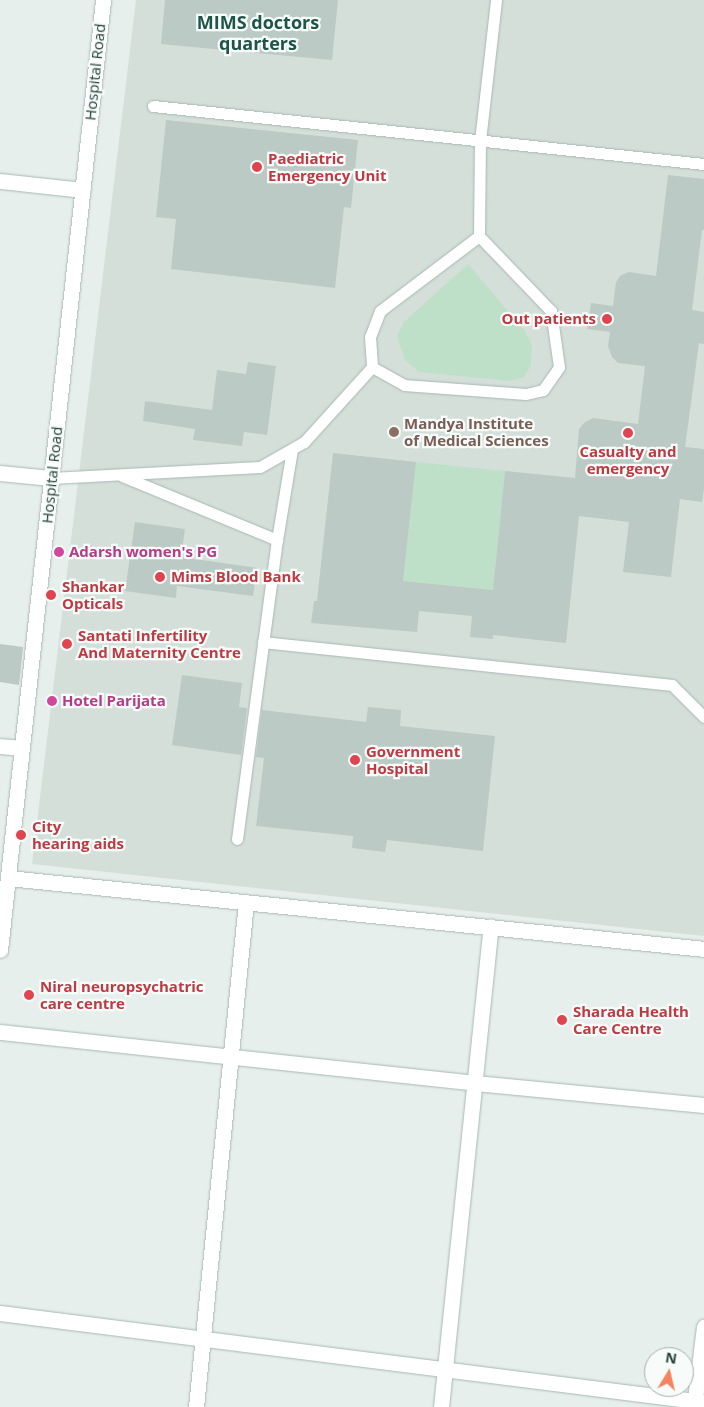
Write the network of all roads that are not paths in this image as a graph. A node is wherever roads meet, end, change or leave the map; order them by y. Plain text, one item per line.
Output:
1 (103, 0) edge
2 (496, 0) edge
3 (153, 106) dead end
4 (480, 141) junction
5 (704, 164) edge
6 (0, 181) edge
7 (82, 190) junction
8 (479, 236) junction
9 (372, 367) junction
10 (292, 449) junction
11 (0, 473) edge
12 (118, 474) junction
13 (51, 478) junction
14 (277, 540) junction
15 (263, 642) junction
16 (704, 717) edge
17 (0, 746) edge
18 (22, 748) junction
19 (237, 839) dead end
20 (8, 878) junction
21 (246, 902) junction
22 (491, 927) junction
23 (704, 949) edge
24 (0, 950) edge
25 (0, 1032) edge
26 (230, 1057) junction
27 (475, 1083) junction
28 (704, 1105) edge
29 (0, 1313) edge
30 (704, 1327) edge
31 (203, 1338) junction
32 (446, 1368) junction
33 (697, 1404) edge
34 (196, 1407) edge
35 (441, 1407) edge

1 - 7 street, Hospital Road
2 - 4 lane
3 - 4 lane
4 - 5 lane
4 - 8 lane
6 - 7 street
7 - 13 street, Hospital Road
8 - 9 lane
8 - 9 lane
9 - 10 lane
10 - 12 lane
10 - 14 lane
11 - 13 street
12 - 13 lane
12 - 14 lane
13 - 18 street, Hospital Road
14 - 15 lane
15 - 16 lane
15 - 19 lane
17 - 18 street
18 - 20 street, Hospital Road
20 - 21 street
20 - 24 street, Hospital Road
21 - 22 street
21 - 26 street
22 - 23 street
22 - 27 street
25 - 26 street
26 - 27 street
26 - 31 street
27 - 28 street
27 - 32 street
29 - 31 street
30 - 33 street
31 - 32 street
31 - 34 street
32 - 33 street
32 - 35 street

